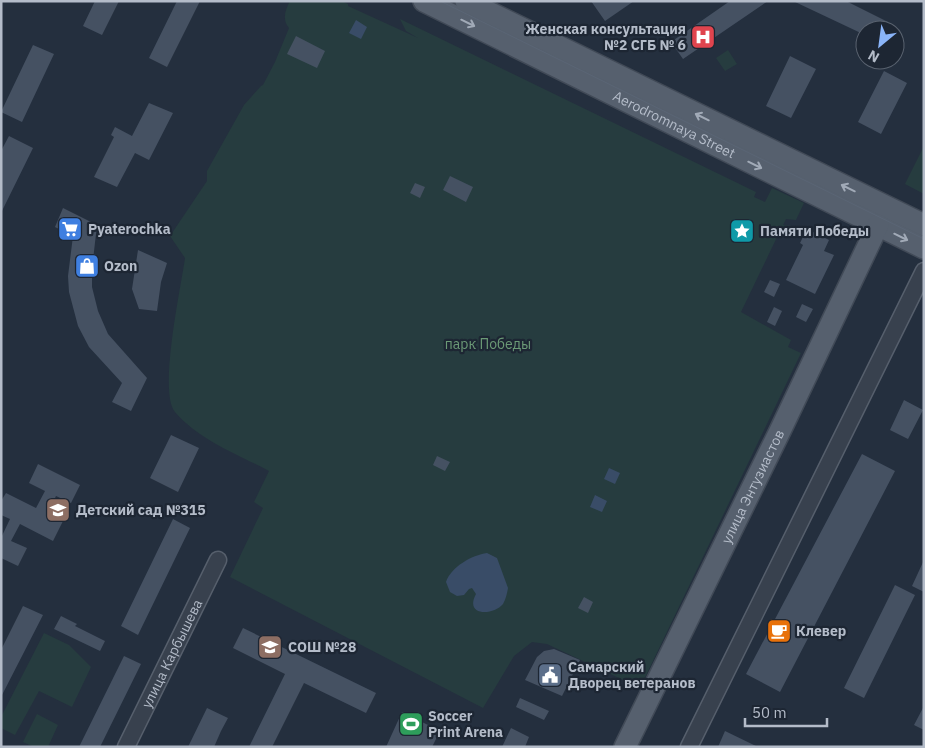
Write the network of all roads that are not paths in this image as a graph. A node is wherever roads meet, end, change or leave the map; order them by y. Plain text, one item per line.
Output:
1 (424, 1) edge
2 (466, 1) edge
3 (878, 225) junction
4 (924, 225) edge
5 (924, 248) edge
6 (924, 271) edge
7 (218, 560) dead end
8 (126, 747) edge
9 (624, 747) edge
10 (689, 747) edge

1 -> 3 main road, Aerodromnaya Street
4 -> 2 main road, Aerodromnaya Street
3 -> 5 main road, Aerodromnaya Street
3 - 9 main road, улица Энтузиастов
6 - 10 street
7 - 8 street, улица Карбышева

